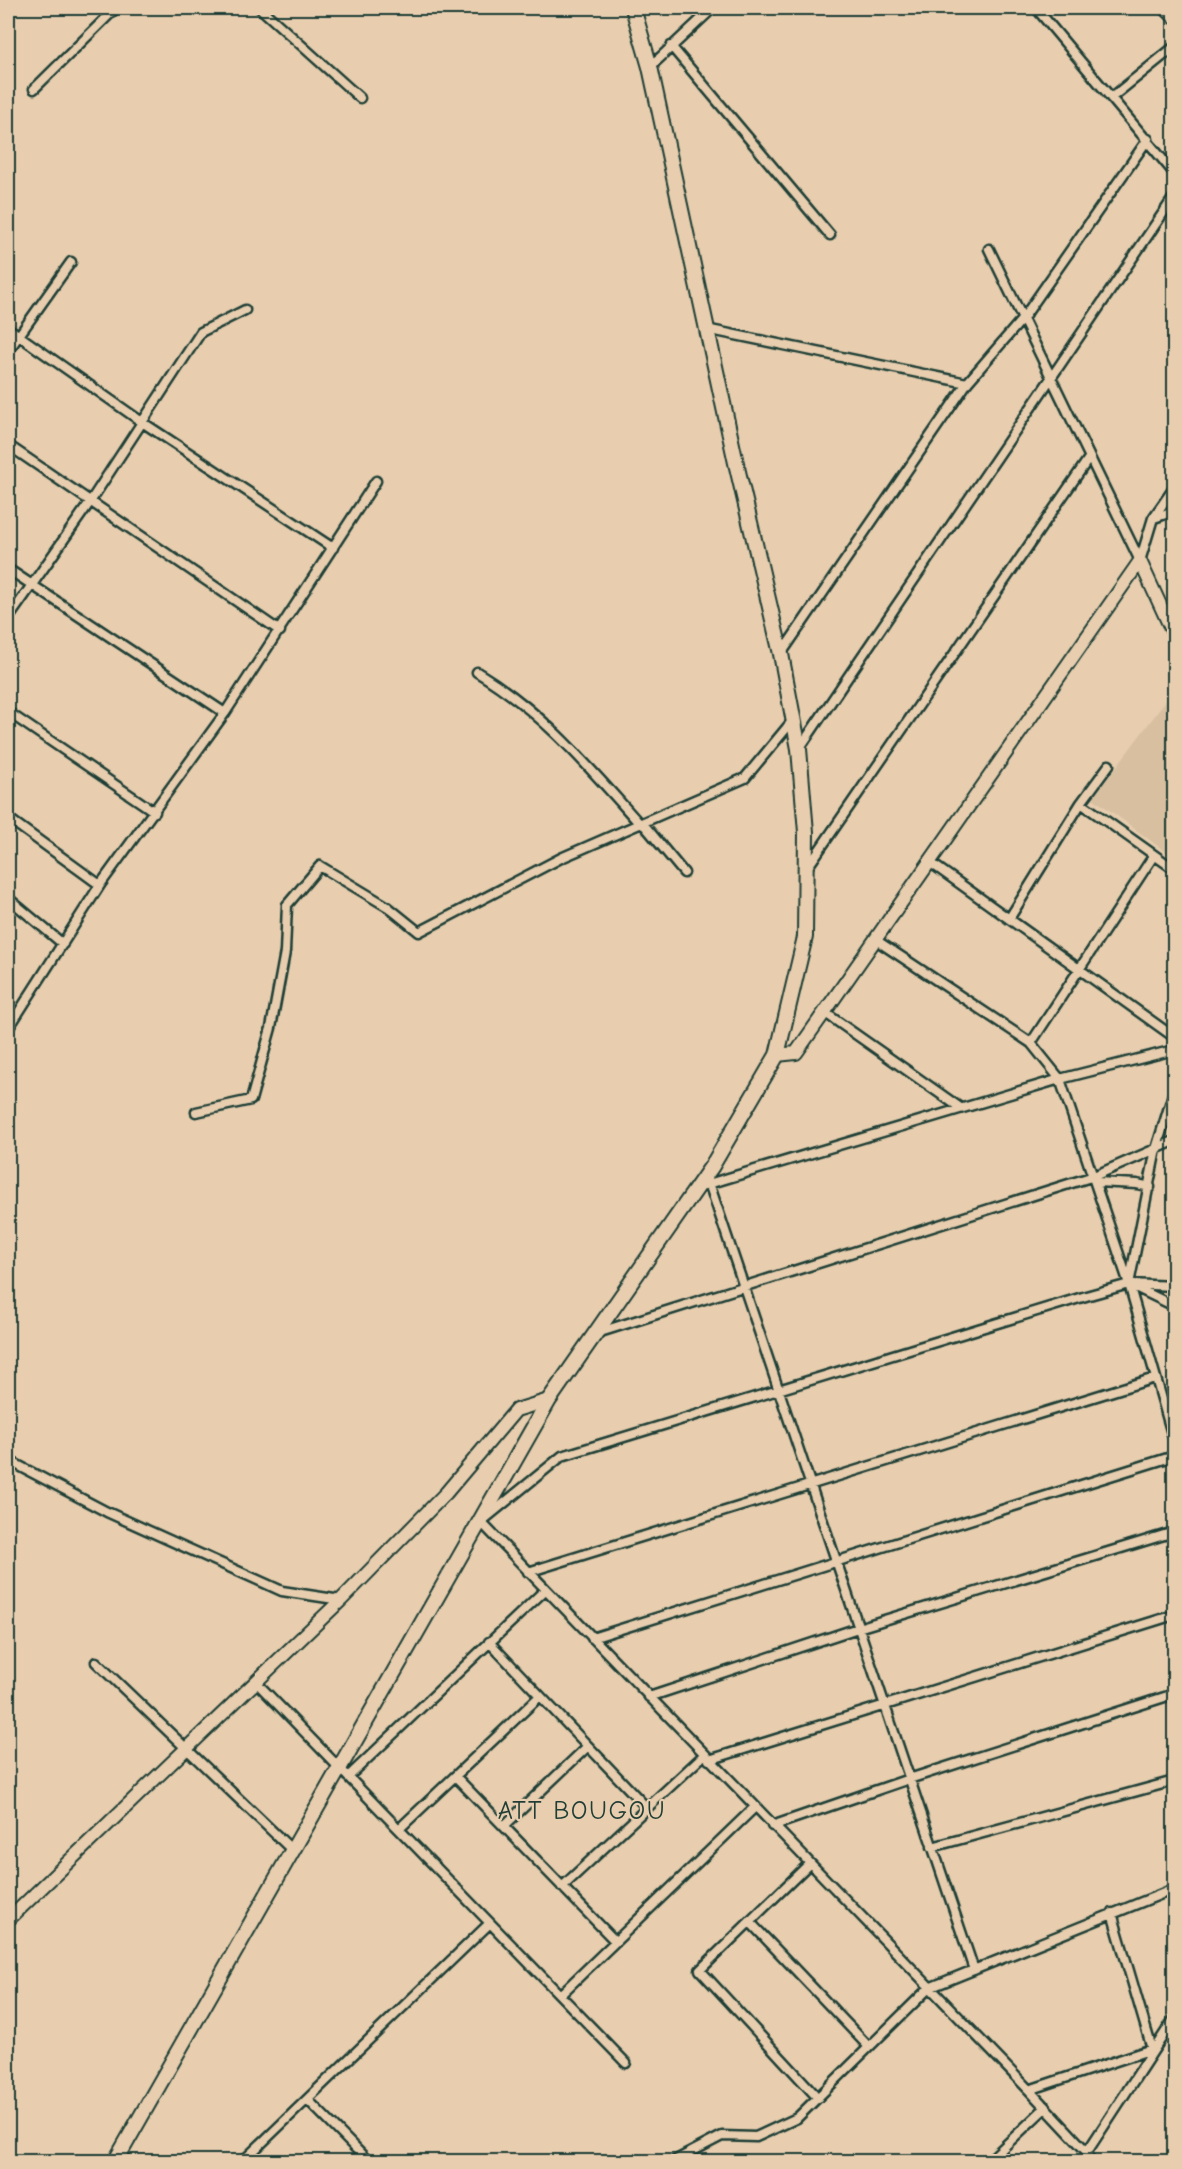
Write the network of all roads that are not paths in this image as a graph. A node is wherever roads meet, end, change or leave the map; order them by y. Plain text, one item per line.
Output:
1 (116, 8) edge
2 (260, 8) edge
3 (633, 8) edge
4 (713, 8) edge
5 (1036, 8) edge
6 (1163, 8) edge
7 (1174, 19) edge
8 (671, 46) junction
9 (1174, 46) edge
10 (650, 67) junction
11 (34, 88) dead end
12 (360, 98) dead end
13 (1111, 98) junction
14 (1148, 139) junction
15 (1174, 173) edge
16 (1174, 197) edge
17 (830, 235) dead end
18 (989, 249) dead end
19 (71, 262) dead end
20 (245, 310) dead end
21 (1024, 317) junction
22 (8, 328) edge
23 (706, 329) junction
24 (19, 335) junction
25 (8, 351) edge
26 (1051, 378) junction
27 (967, 383) junction
28 (142, 422) junction
29 (8, 445) edge
30 (1089, 458) junction
31 (376, 481) dead end
32 (1174, 488) edge
33 (90, 502) junction
34 (1174, 512) edge
35 (1153, 518) junction
36 (333, 548) junction
37 (1140, 561) junction
38 (8, 569) edge
39 (30, 585) junction
40 (8, 620) edge
41 (1173, 627) edge
42 (280, 631) junction
43 (781, 654) junction
44 (477, 672) dead end
45 (8, 712) edge
46 (225, 713) junction
47 (794, 719) junction
48 (799, 749) junction
49 (1109, 765) dead end
50 (1081, 803) junction
51 (155, 812) junction
52 (8, 818) edge
53 (638, 822) junction
54 (1154, 855) junction
55 (931, 863) junction
56 (1174, 868) edge
57 (806, 869) junction
58 (684, 873) dead end
59 (100, 885) junction
60 (8, 898) edge
61 (1009, 919) junction
62 (876, 940) junction
63 (63, 944) junction
64 (1078, 969) junction
65 (824, 1012) junction
66 (8, 1029) edge
67 (1174, 1037) edge
68 (1030, 1043) junction
69 (1174, 1050) edge
70 (777, 1055) junction
71 (1060, 1078) junction
72 (1174, 1090) edge
73 (959, 1107) junction
74 (196, 1112) dead end
75 (1174, 1142) edge
76 (1156, 1149) junction
77 (1095, 1179) junction
78 (703, 1185) junction
79 (1150, 1187) junction
80 (1129, 1284) junction
81 (744, 1286) junction
82 (1174, 1286) edge
83 (1174, 1306) edge
84 (594, 1334) junction
85 (1155, 1378) junction
86 (779, 1391) junction
87 (549, 1400) junction
88 (1174, 1440) edge
89 (1174, 1456) edge
90 (8, 1461) edge
91 (811, 1486) junction
92 (481, 1522) junction
93 (1174, 1532) edge
94 (836, 1563) junction
95 (528, 1572) junction
96 (545, 1590) junction
97 (341, 1600) junction
98 (1174, 1615) edge
99 (858, 1628) junction
100 (592, 1638) junction
101 (489, 1642) junction
102 (96, 1662) dead end
103 (256, 1682) junction
104 (1174, 1694) edge
105 (540, 1696) junction
106 (649, 1697) junction
107 (884, 1706) junction
108 (588, 1746) junction
109 (186, 1749) junction
110 (707, 1757) junction
111 (344, 1772) junction
112 (455, 1776) junction
113 (909, 1779) junction
114 (1174, 1780) edge
115 (755, 1807) junction
116 (647, 1808) junction
117 (505, 1825) junction
118 (772, 1826) junction
119 (399, 1829) junction
120 (932, 1847) junction
121 (292, 1850) junction
122 (809, 1864) junction
123 (562, 1887) junction
124 (1174, 1888) edge
125 (1113, 1913) junction
126 (8, 1920) edge
127 (750, 1922) junction
128 (490, 1923) junction
129 (615, 1941) junction
130 (974, 1970) junction
131 (929, 1988) junction
132 (560, 1995) junction
133 (1174, 2019) edge
134 (869, 2047) junction
135 (1152, 2049) junction
136 (626, 2063) dead end
137 (1029, 2090) junction
138 (818, 2098) junction
139 (308, 2100) junction
140 (1046, 2107) junction
141 (1088, 2157) edge
142 (115, 2162) edge
143 (242, 2162) edge
144 (369, 2162) edge
145 (672, 2162) edge
146 (988, 2162) edge

1 - 11 street
2 - 12 street
3 - 10 main road
4 - 8 street
5 - 13 street
6 - 7 street
8 - 10 street
8 - 17 street
9 - 13 street
10 - 23 main road
13 - 14 street
14 - 15 street
14 - 21 street
16 - 26 street
18 - 21 street
19 - 24 street
20 - 28 street
21 - 26 street
21 - 27 street
22 - 24 street
23 - 27 street
23 - 43 main road
24 - 25 street
24 - 28 street
26 - 30 street
26 - 48 street
27 - 43 street
28 - 33 street
28 - 36 street
29 - 33 street
30 - 37 street
30 - 57 street
31 - 36 street
32 - 35 street
33 - 39 street
33 - 42 street
34 - 35 street
35 - 37 street
36 - 42 street
37 - 41 street
37 - 55 street
38 - 39 street
39 - 40 street
39 - 46 street
42 - 46 street
43 - 47 main road
44 - 53 street
45 - 51 street
46 - 51 street
47 - 48 main road
47 - 53 street
48 - 57 main road
49 - 50 street
50 - 54 street
50 - 61 street
51 - 59 street
52 - 59 street
53 - 58 street
53 - 74 street
54 - 56 street
54 - 64 street
55 - 61 street
55 - 62 street
57 - 70 main road
59 - 63 street
60 - 63 street
61 - 64 street
62 - 65 street
62 - 68 street
63 - 66 street
64 - 67 street
64 - 68 street
65 - 70 street
65 - 73 street
68 - 71 street
69 - 71 street
70 - 78 main road
71 - 73 street
71 - 77 street
72 - 76 street
73 - 78 street
75 - 76 street
76 - 77 street
76 - 79 street
77 - 79 street
77 - 80 street
77 - 81 street
78 - 81 street
78 - 84 main road
79 - 80 street
80 - 82 street
80 - 83 street
80 - 85 street
80 - 86 street
81 - 84 street
81 - 86 street
84 - 87 main road
85 - 88 street
85 - 91 street
86 - 91 street
86 - 92 street
87 - 92 main road
87 - 97 street
89 - 94 street
90 - 97 street
91 - 94 street
91 - 95 street
92 - 95 street
92 - 111 main road
93 - 99 street
94 - 99 street
94 - 100 street
95 - 96 street
96 - 100 street
96 - 101 street
97 - 103 street
98 - 107 street
99 - 106 street
99 - 107 street
100 - 106 street
101 - 105 street
101 - 111 street
102 - 109 street
103 - 109 street
103 - 111 street
104 - 113 street
105 - 108 street
105 - 112 street
106 - 110 street
107 - 110 street
107 - 113 street
108 - 116 street
108 - 117 street
109 - 121 street
109 - 126 street
110 - 115 street
110 - 116 street
111 - 119 street
111 - 121 main road
112 - 117 street
112 - 119 street
113 - 118 street
113 - 120 street
114 - 120 street
115 - 118 street
115 - 129 street
116 - 123 street
117 - 123 street
118 - 122 street
119 - 128 street
120 - 130 street
121 - 142 main road
122 - 127 street
122 - 131 street
123 - 129 street
124 - 125 street
125 - 130 street
125 - 135 street
127 - 134 street
127 - 138 street
128 - 132 street
128 - 139 street
129 - 132 street
130 - 131 street
131 - 134 street
131 - 137 street
132 - 136 street
133 - 135 street
134 - 138 street
135 - 137 street
135 - 141 street
137 - 140 street
138 - 145 street
139 - 143 street
139 - 144 street
140 - 141 street
140 - 146 street

